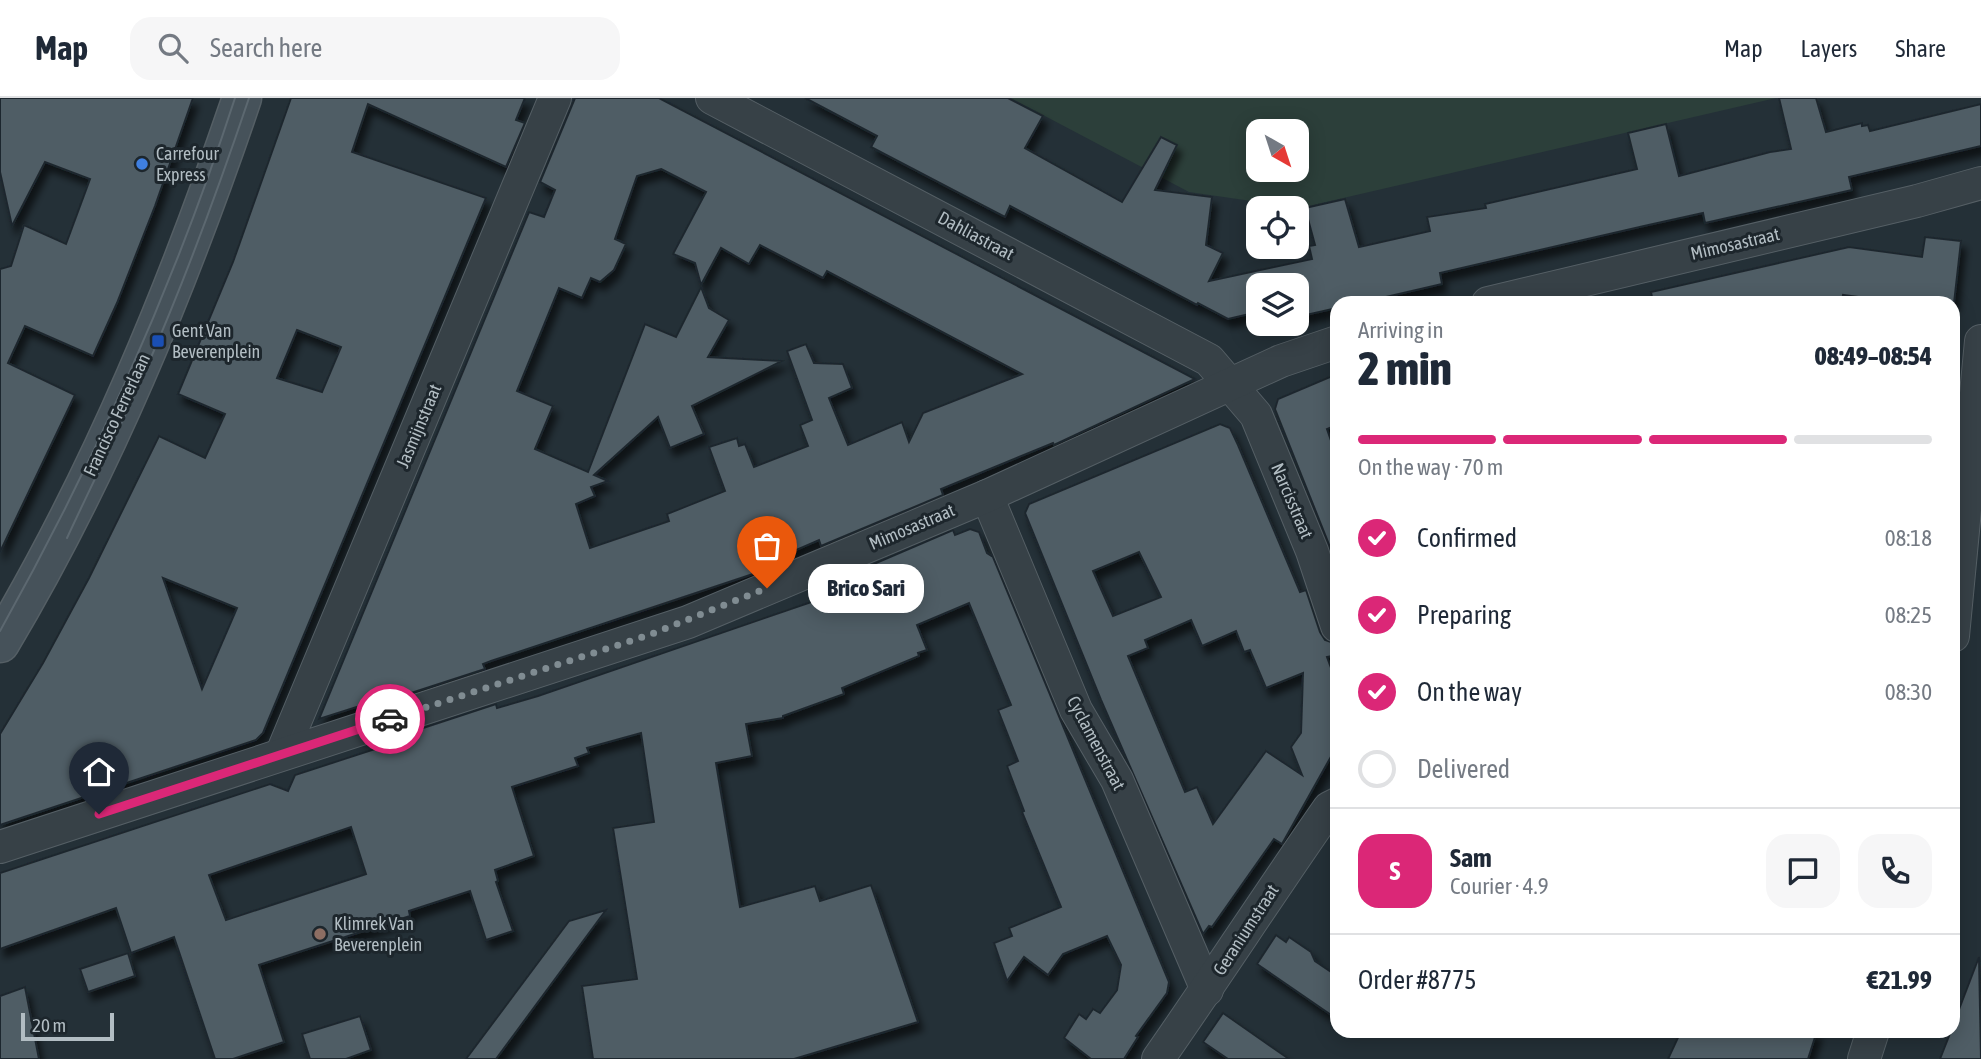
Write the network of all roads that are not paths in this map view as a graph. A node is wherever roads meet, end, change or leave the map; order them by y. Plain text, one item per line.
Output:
1 (242, 98) edge
2 (555, 98) edge
3 (712, 98) edge
4 (1979, 192) edge
5 (1524, 296) edge
6 (1981, 341) edge
7 (1330, 344) edge
8 (1231, 385) junction
9 (987, 496) junction
10 (1960, 562) edge
11 (1330, 605) edge
12 (0, 643) edge
13 (282, 753) junction
14 (1330, 807) edge
15 (0, 847) edge
16 (1207, 990) junction
17 (1871, 1038) edge
18 (1158, 1059) edge
19 (1864, 1059) edge

1 - 12 street, Francisco Ferrerlaan
2 - 13 street, Jasmijnstraat
3 - 8 street, Dahliastraat
4 - 5 street, Mimosastraat
6 - 10 street
7 - 8 street, Mimosastraat
8 - 9 street, Mimosastraat
8 - 11 street, Narcisstraat
9 - 13 street, Mimosastraat
9 - 16 street, Cyclamenstraat
13 - 15 street, Mimosastraat
14 - 16 street, Geraniumstraat
16 - 18 street, Geraniumstraat
17 - 19 street

